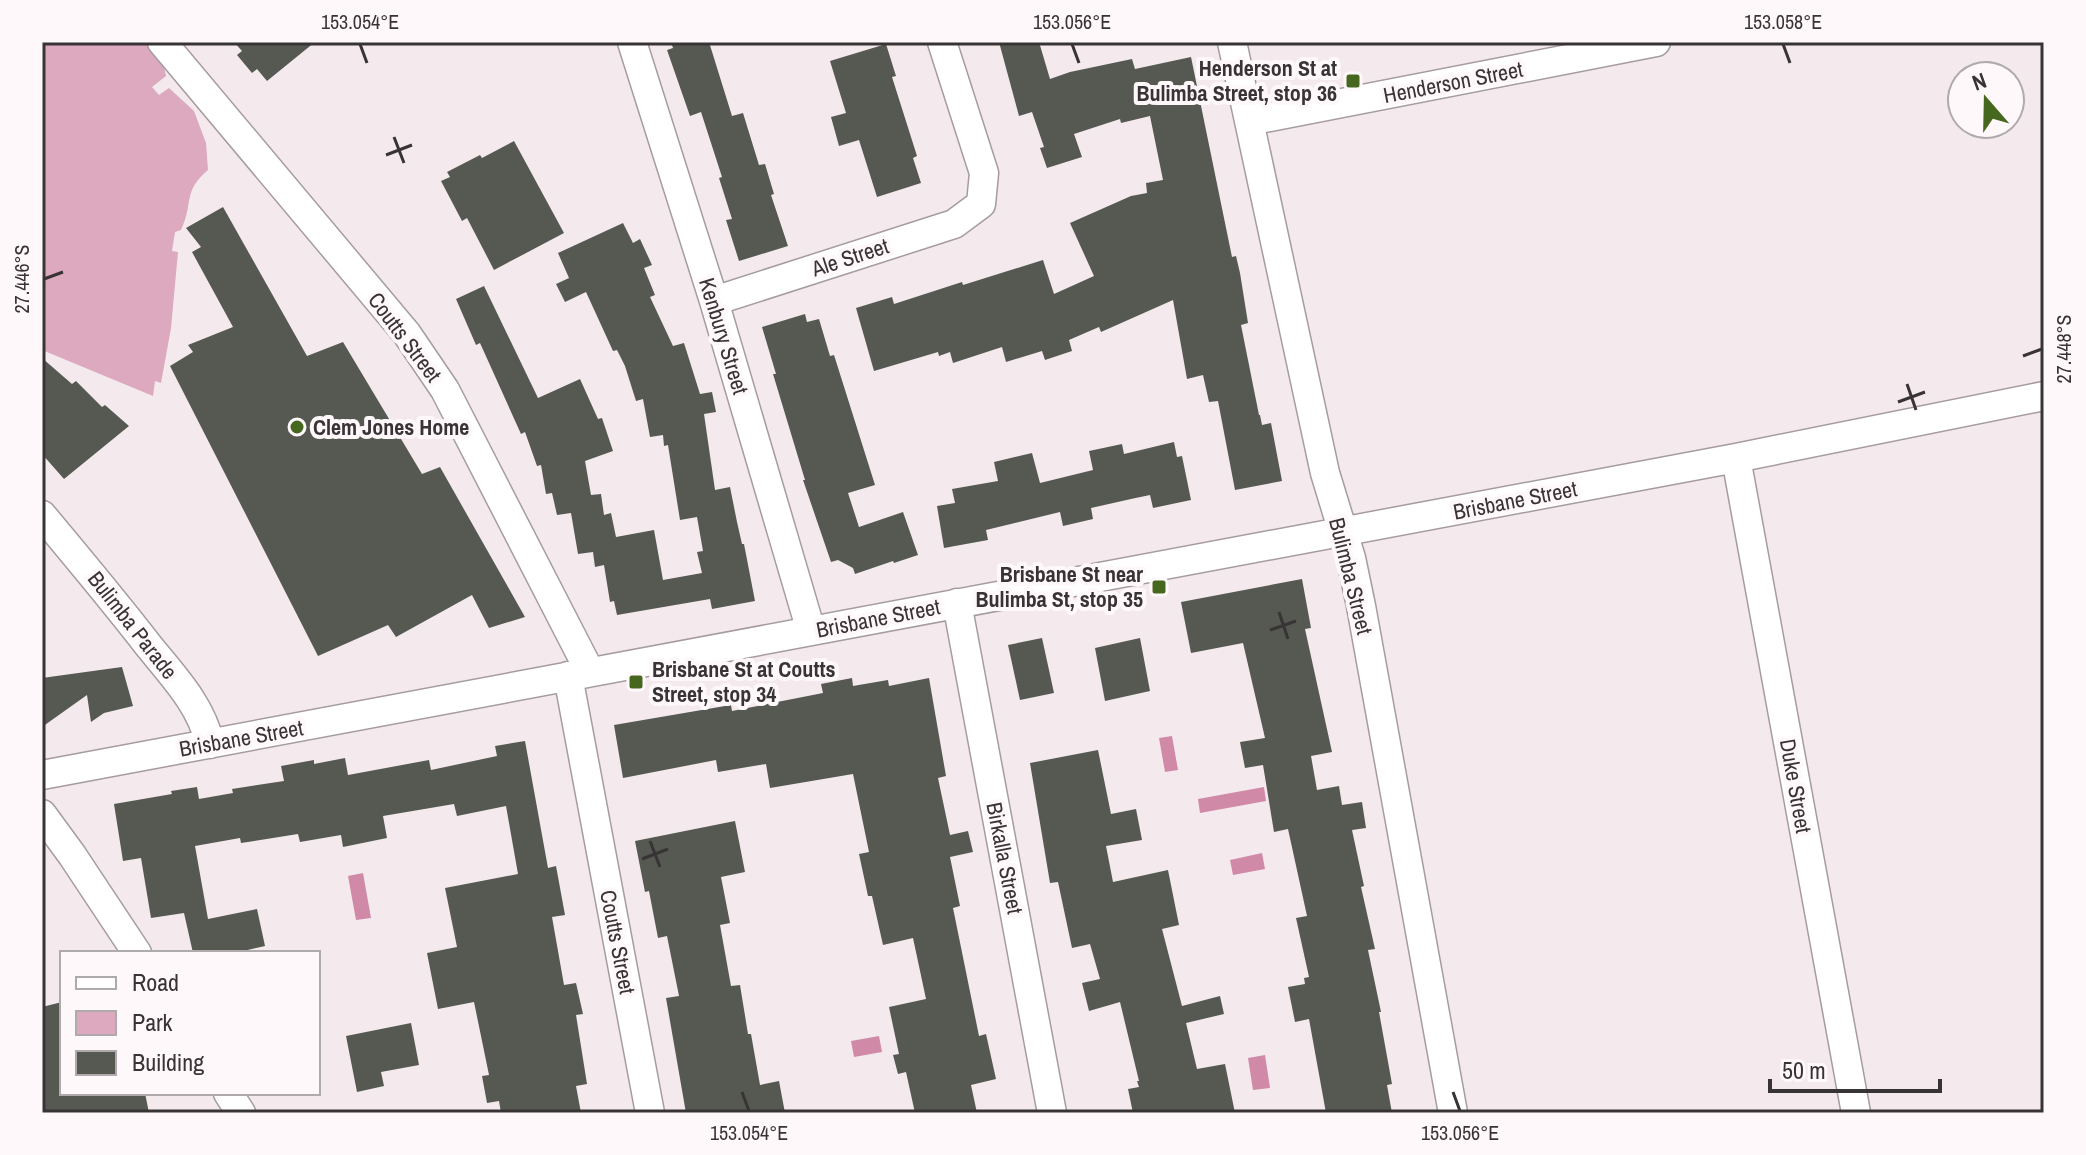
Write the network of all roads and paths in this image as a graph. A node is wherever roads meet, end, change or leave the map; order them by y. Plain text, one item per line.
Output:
1 (162, 42) edge
2 (632, 42) edge
3 (942, 42) edge
4 (1232, 42) edge
5 (1656, 42) edge
6 (1557, 52) edge
7 (1249, 121) junction
8 (714, 301) junction
9 (2044, 396) edge
10 (1736, 458) junction
11 (42, 515) edge
12 (1341, 531) junction
13 (957, 603) junction
14 (811, 631) junction
15 (579, 674) junction
16 (210, 744) junction
17 (42, 775) edge
18 (42, 814) edge
19 (136, 951) edge
20 (229, 1095) edge
21 (241, 1113) edge
22 (650, 1113) edge
23 (1052, 1113) edge
24 (1453, 1113) edge
25 (1856, 1113) edge

1 - 15 street, Coutts Street
2 - 8 street, Kenbury Street
3 - 8 street, Ale Street
4 - 7 street, Bulimba Street
5 - 6 street, Henderson Street
6 - 7 street, Henderson Street
7 - 12 street, Bulimba Street
8 - 14 street, Kenbury Street
9 - 10 street, Brisbane Street
10 - 12 street, Brisbane Street
10 - 25 street, Duke Street
11 - 16 street, Bulimba Parade
12 - 13 street, Brisbane Street
12 - 24 street, Bulimba Street
13 - 14 street, Brisbane Street
13 - 23 street, Birkalla Street
14 - 15 street, Brisbane Street
15 - 16 street, Brisbane Street
15 - 22 street, Coutts Street
16 - 17 street, Brisbane Street
18 - 19 street
20 - 21 street

